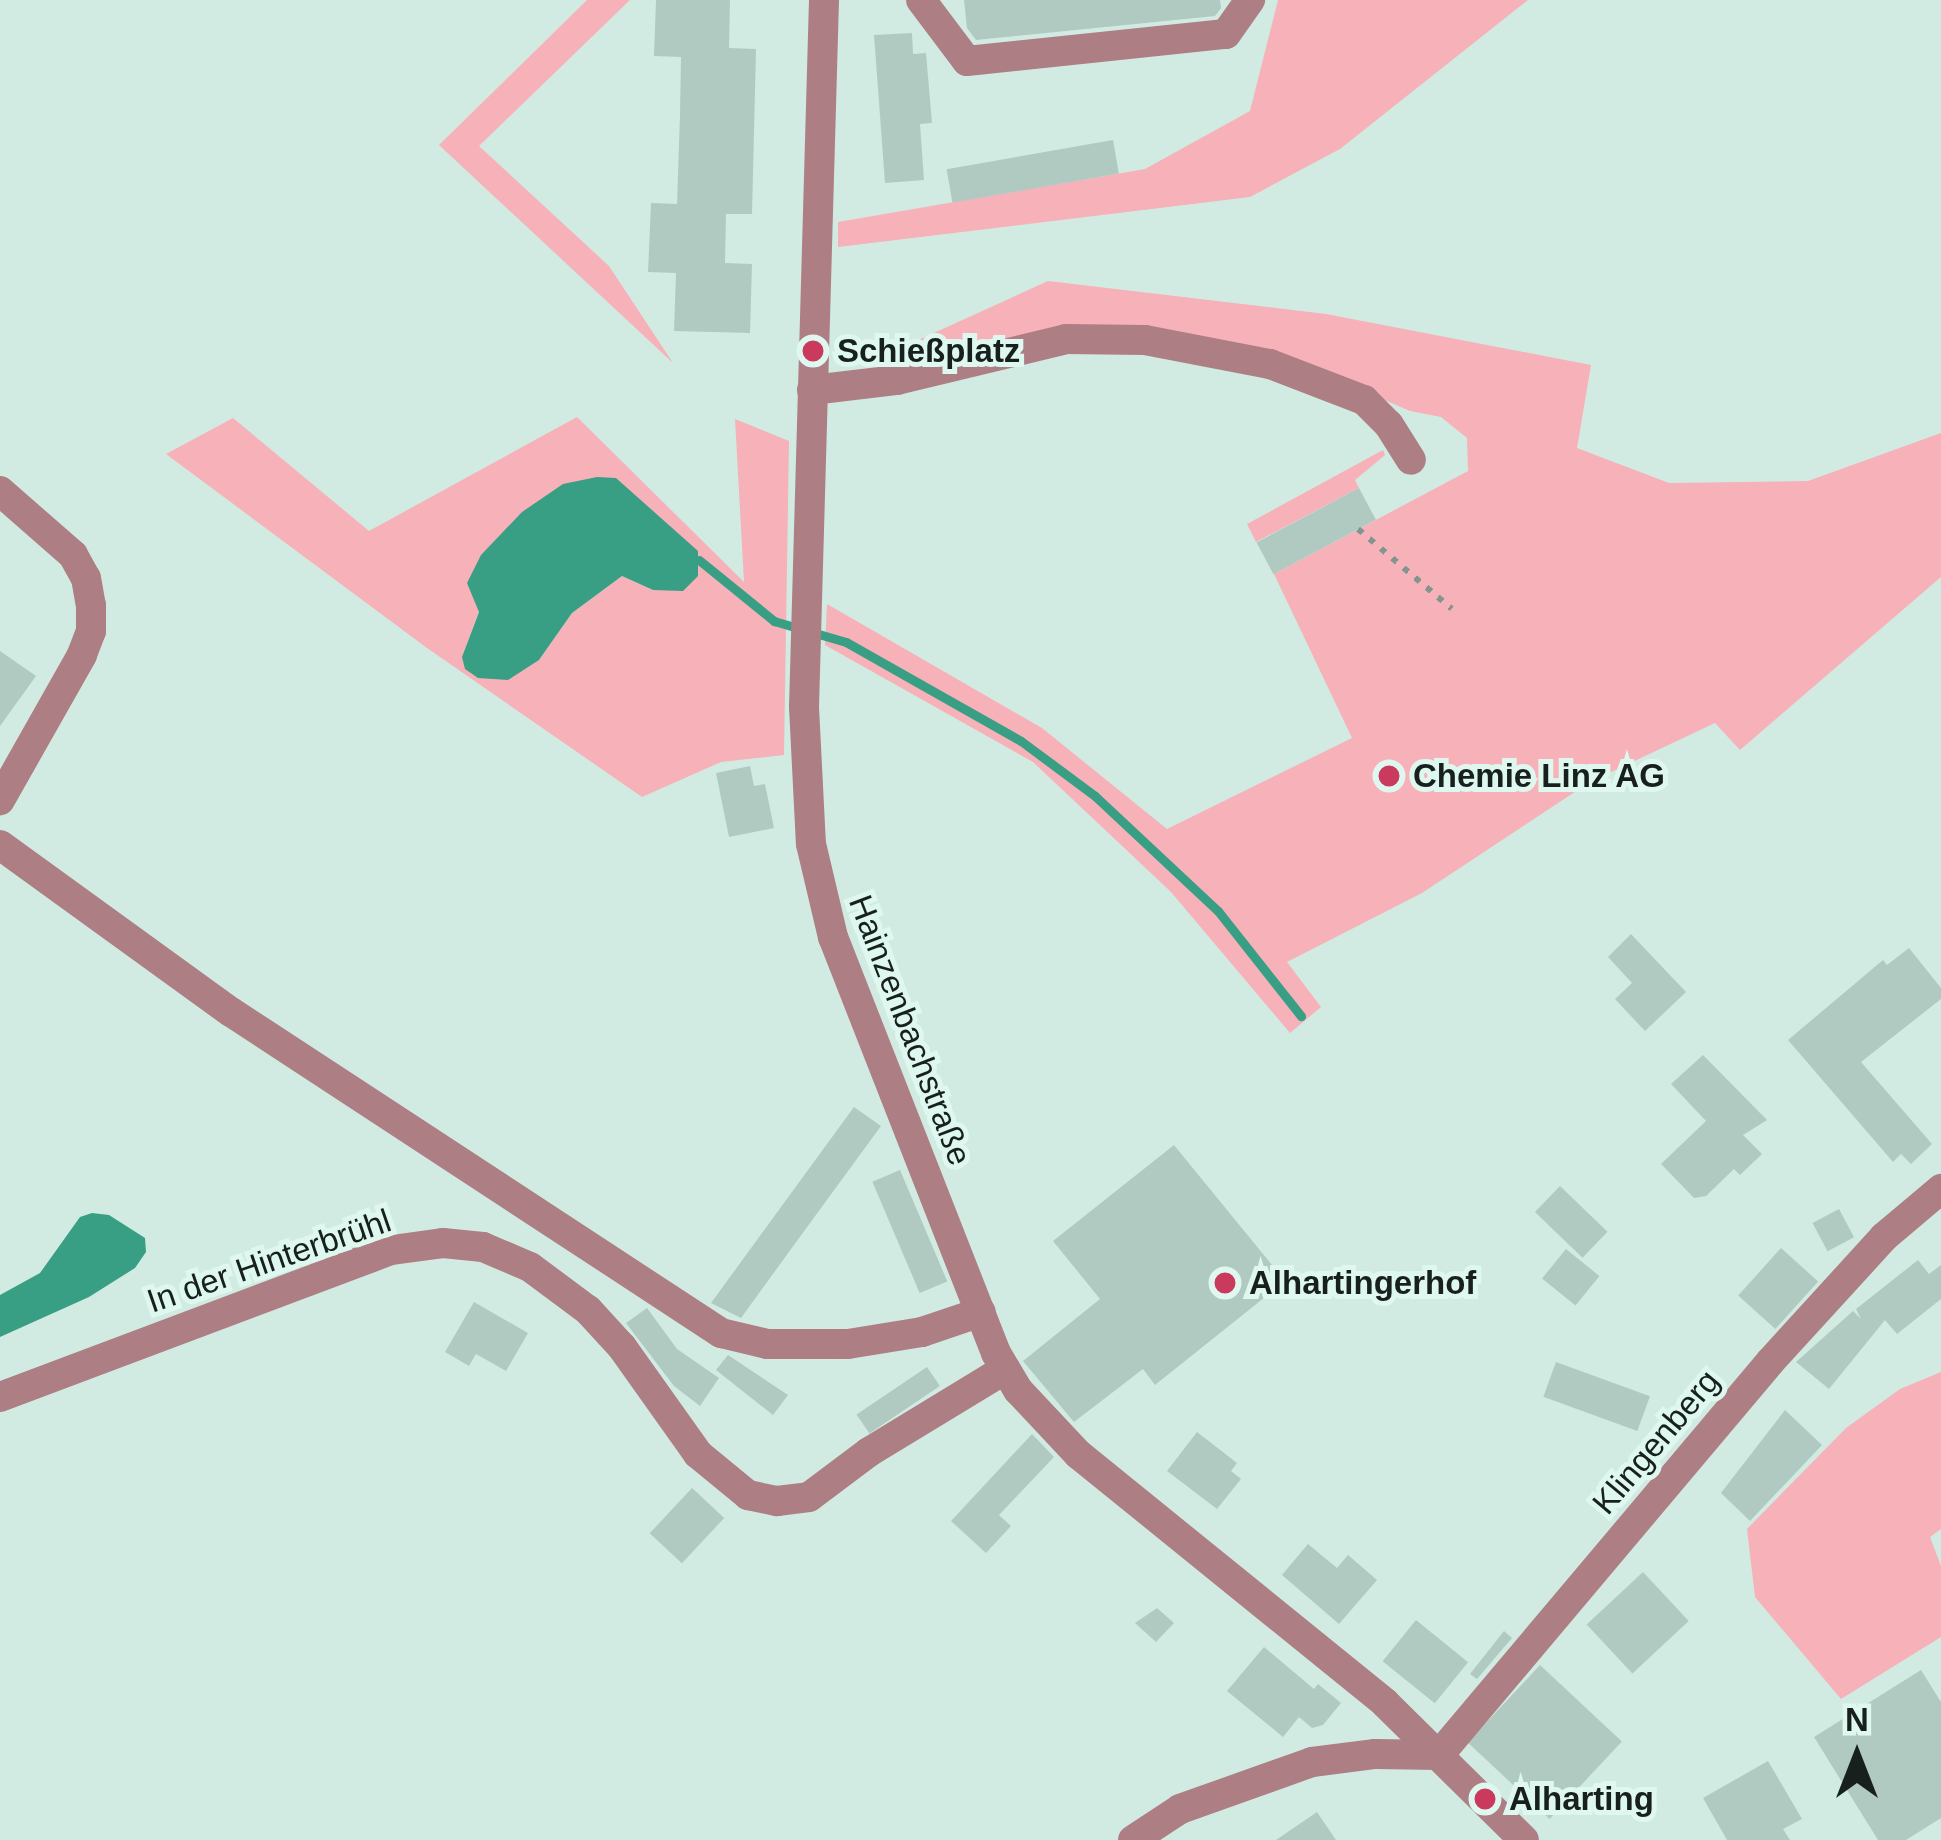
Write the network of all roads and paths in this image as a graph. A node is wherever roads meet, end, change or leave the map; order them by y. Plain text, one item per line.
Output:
1 (824, 0) edge
2 (921, 0) edge
3 (1250, 0) edge
4 (812, 390) junction
5 (1411, 460) dead end
6 (0, 491) edge
7 (1358, 529) dead end
8 (1452, 609) dead end
9 (0, 800) edge
10 (0, 845) edge
11 (1941, 1189) edge
12 (981, 1312) junction
13 (1004, 1370) junction
14 (0, 1397) edge
15 (1438, 1755) junction
16 (1133, 1840) edge
17 (1524, 1840) edge

1 - 4 street, Hainzenbachstraße
2 - 3 street
4 - 5 street
4 - 12 street, Hainzenbachstraße
6 - 9 street
7 - 8 path
10 - 12 street
11 - 15 street, Klingenberg
12 - 13 street, Hainzenbachstraße
13 - 14 street, In der Hinterbrühl
13 - 15 street, Hainzenbachstraße
15 - 16 street
15 - 17 street, Hainzenbachstraße

